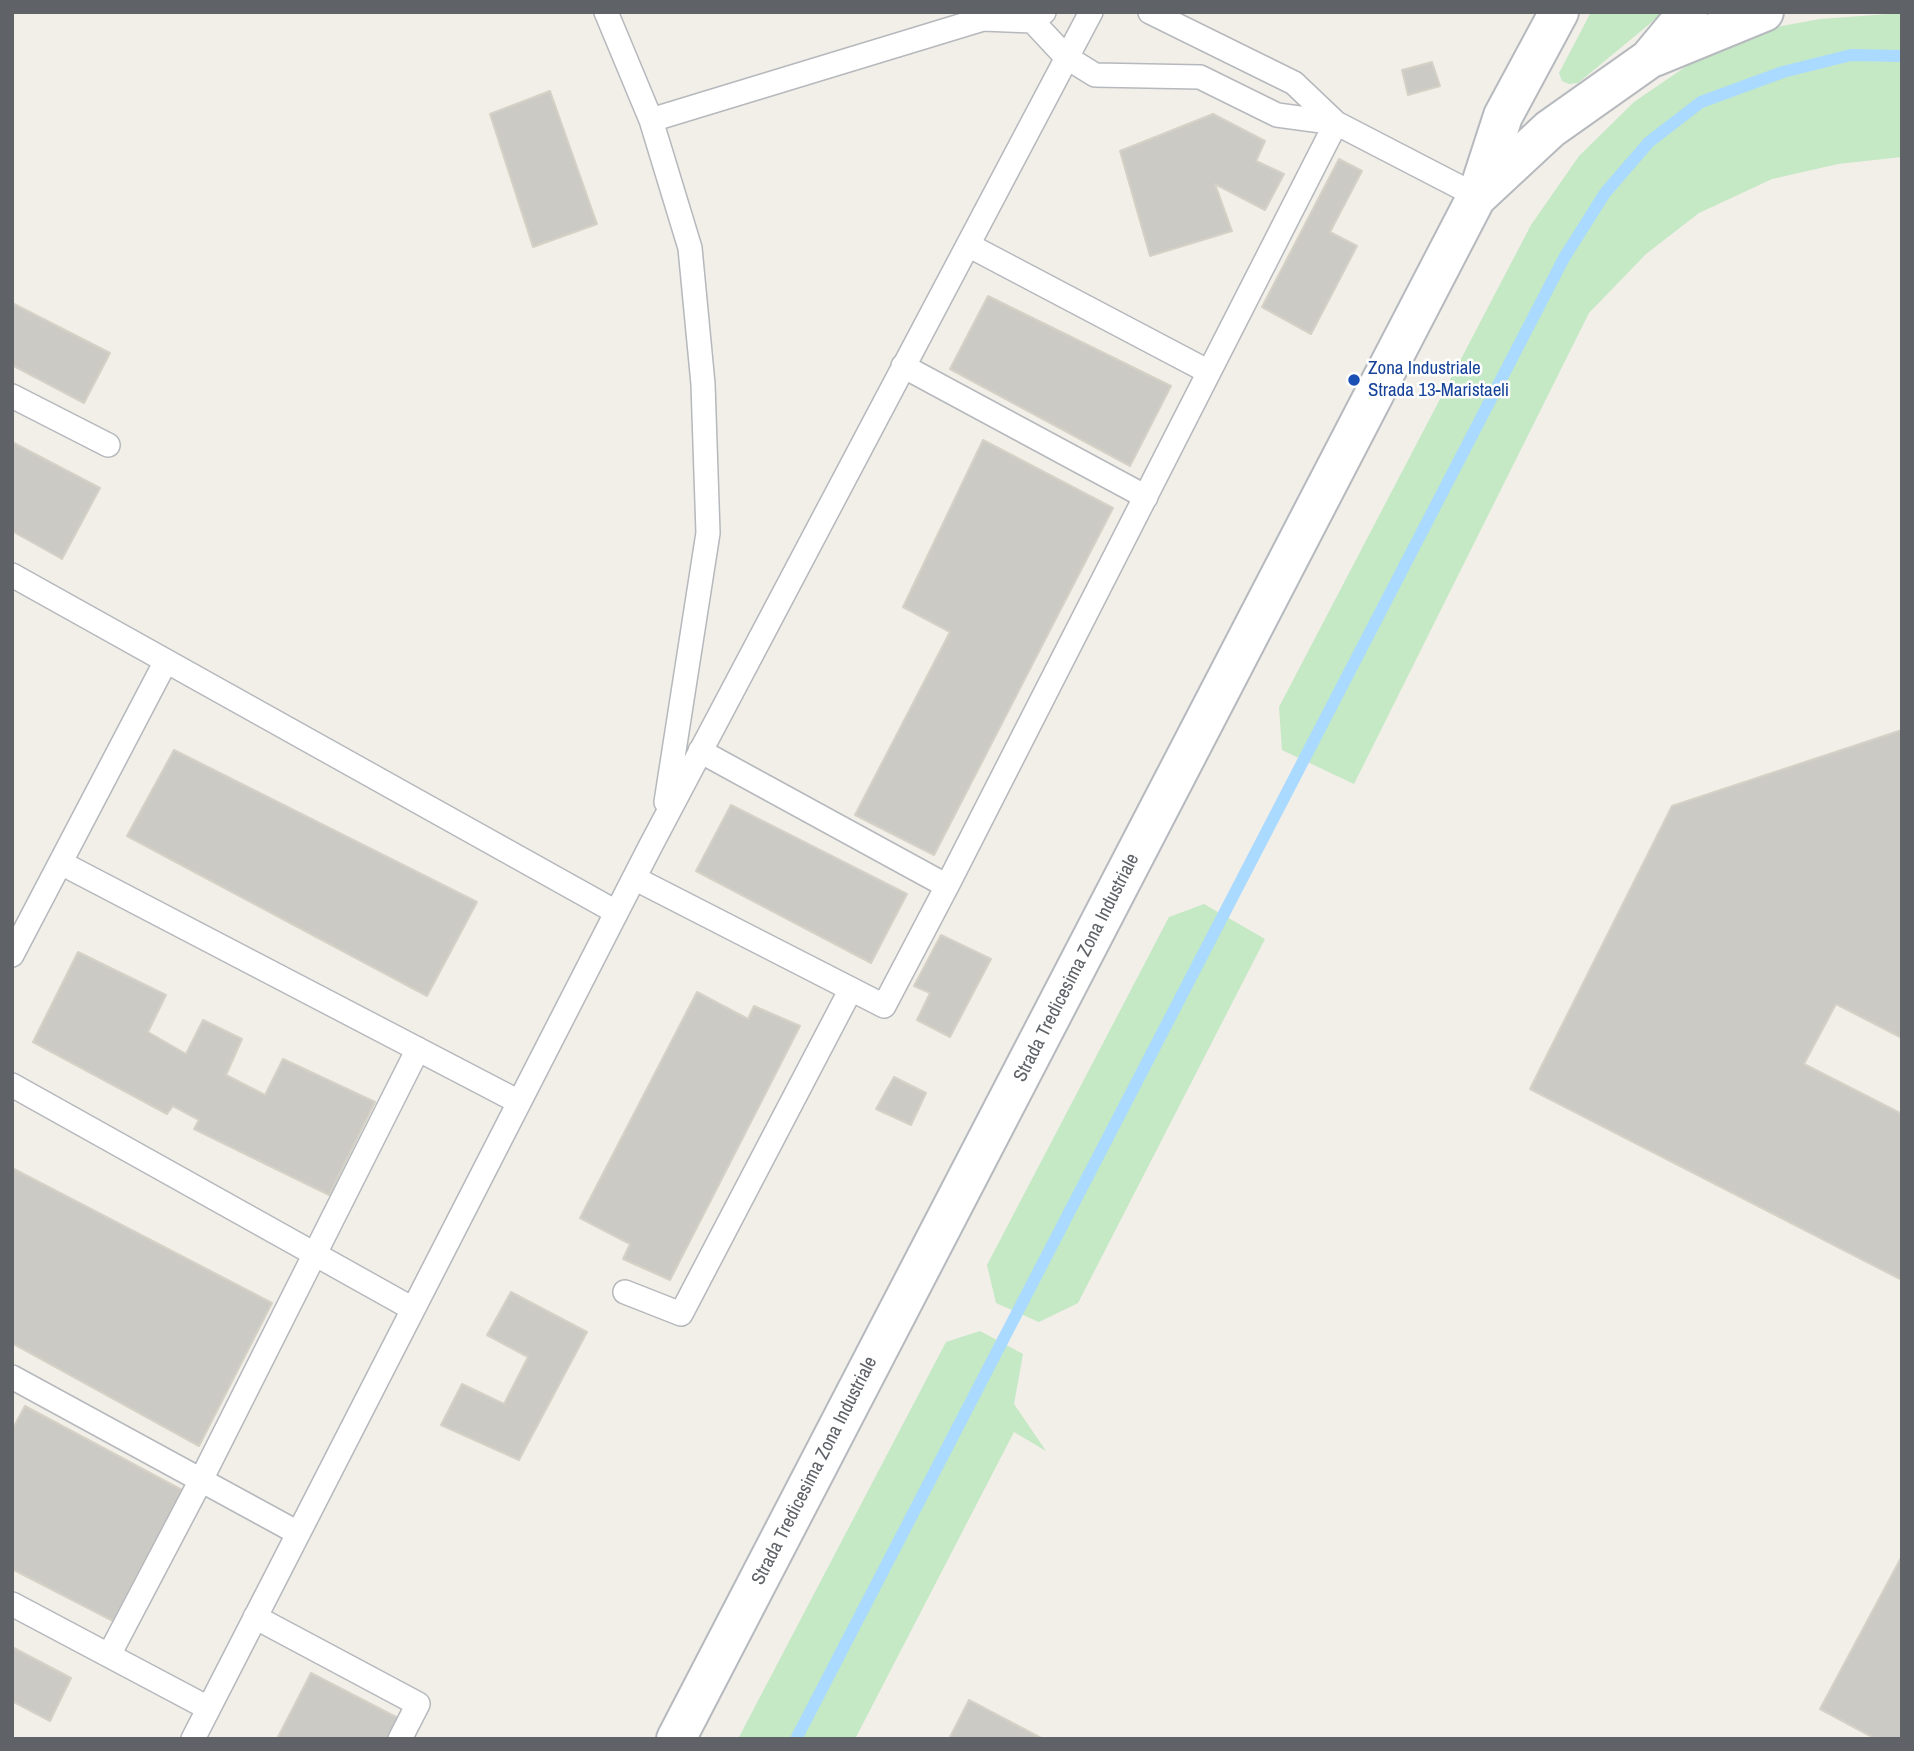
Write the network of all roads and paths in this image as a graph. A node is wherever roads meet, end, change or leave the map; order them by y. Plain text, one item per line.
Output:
1 (606, 12) edge
2 (1091, 12) edge
3 (1150, 12) edge
4 (1559, 12) edge
5 (1688, 12) edge
6 (1764, 12) edge
7 (1033, 15) edge
8 (1066, 57) junction
9 (1649, 59) junction
10 (651, 120) junction
11 (1336, 123) junction
12 (1478, 197) junction
13 (968, 245) junction
14 (903, 366) junction
15 (1209, 372) junction
16 (12, 396) edge
17 (108, 445) dead end
18 (1146, 497) junction
19 (12, 575) edge
20 (166, 661) junction
21 (700, 751) junction
22 (663, 822) junction
23 (61, 863) junction
24 (634, 878) junction
25 (947, 886) junction
26 (617, 912) junction
27 (12, 955) edge
28 (851, 989) junction
29 (418, 1049) junction
30 (12, 1086) edge
31 (519, 1102) junction
32 (313, 1254) junction
33 (625, 1292) dead end
34 (413, 1309) junction
35 (13, 1378) edge
36 (201, 1480) junction
37 (298, 1533) junction
38 (12, 1604) edge
39 (255, 1617) junction
40 (109, 1655) junction
41 (208, 1709) junction
42 (193, 1739) edge
43 (400, 1739) edge
44 (676, 1739) edge

1 - 10 lane
2 - 8 lane
3 - 11 lane
4 - 12 street
5 - 9 street
6 - 9 street
7 - 8 lane
7 - 10 lane
8 - 11 lane
8 - 13 lane
9 - 12 street
10 - 22 lane
11 - 12 lane
11 - 15 lane
12 - 44 street, Strada Tredicesima Zona Industriale
13 - 14 lane
13 - 15 lane
14 - 18 lane
14 - 21 lane
15 - 18 lane
16 - 17 lane
18 - 25 lane
19 - 20 lane
20 - 23 lane
20 - 26 lane
21 - 22 lane
21 - 25 lane
22 - 24 lane
23 - 27 lane
23 - 29 lane
24 - 26 lane
24 - 28 lane
25 - 28 lane
26 - 31 lane
28 - 33 lane
29 - 31 lane
29 - 32 lane
30 - 32 lane
31 - 34 lane
32 - 34 lane
32 - 36 lane
34 - 37 lane
35 - 36 lane
36 - 37 lane
36 - 40 lane
37 - 39 lane
38 - 40 lane
39 - 41 lane
39 - 43 lane
40 - 41 lane
41 - 42 lane

